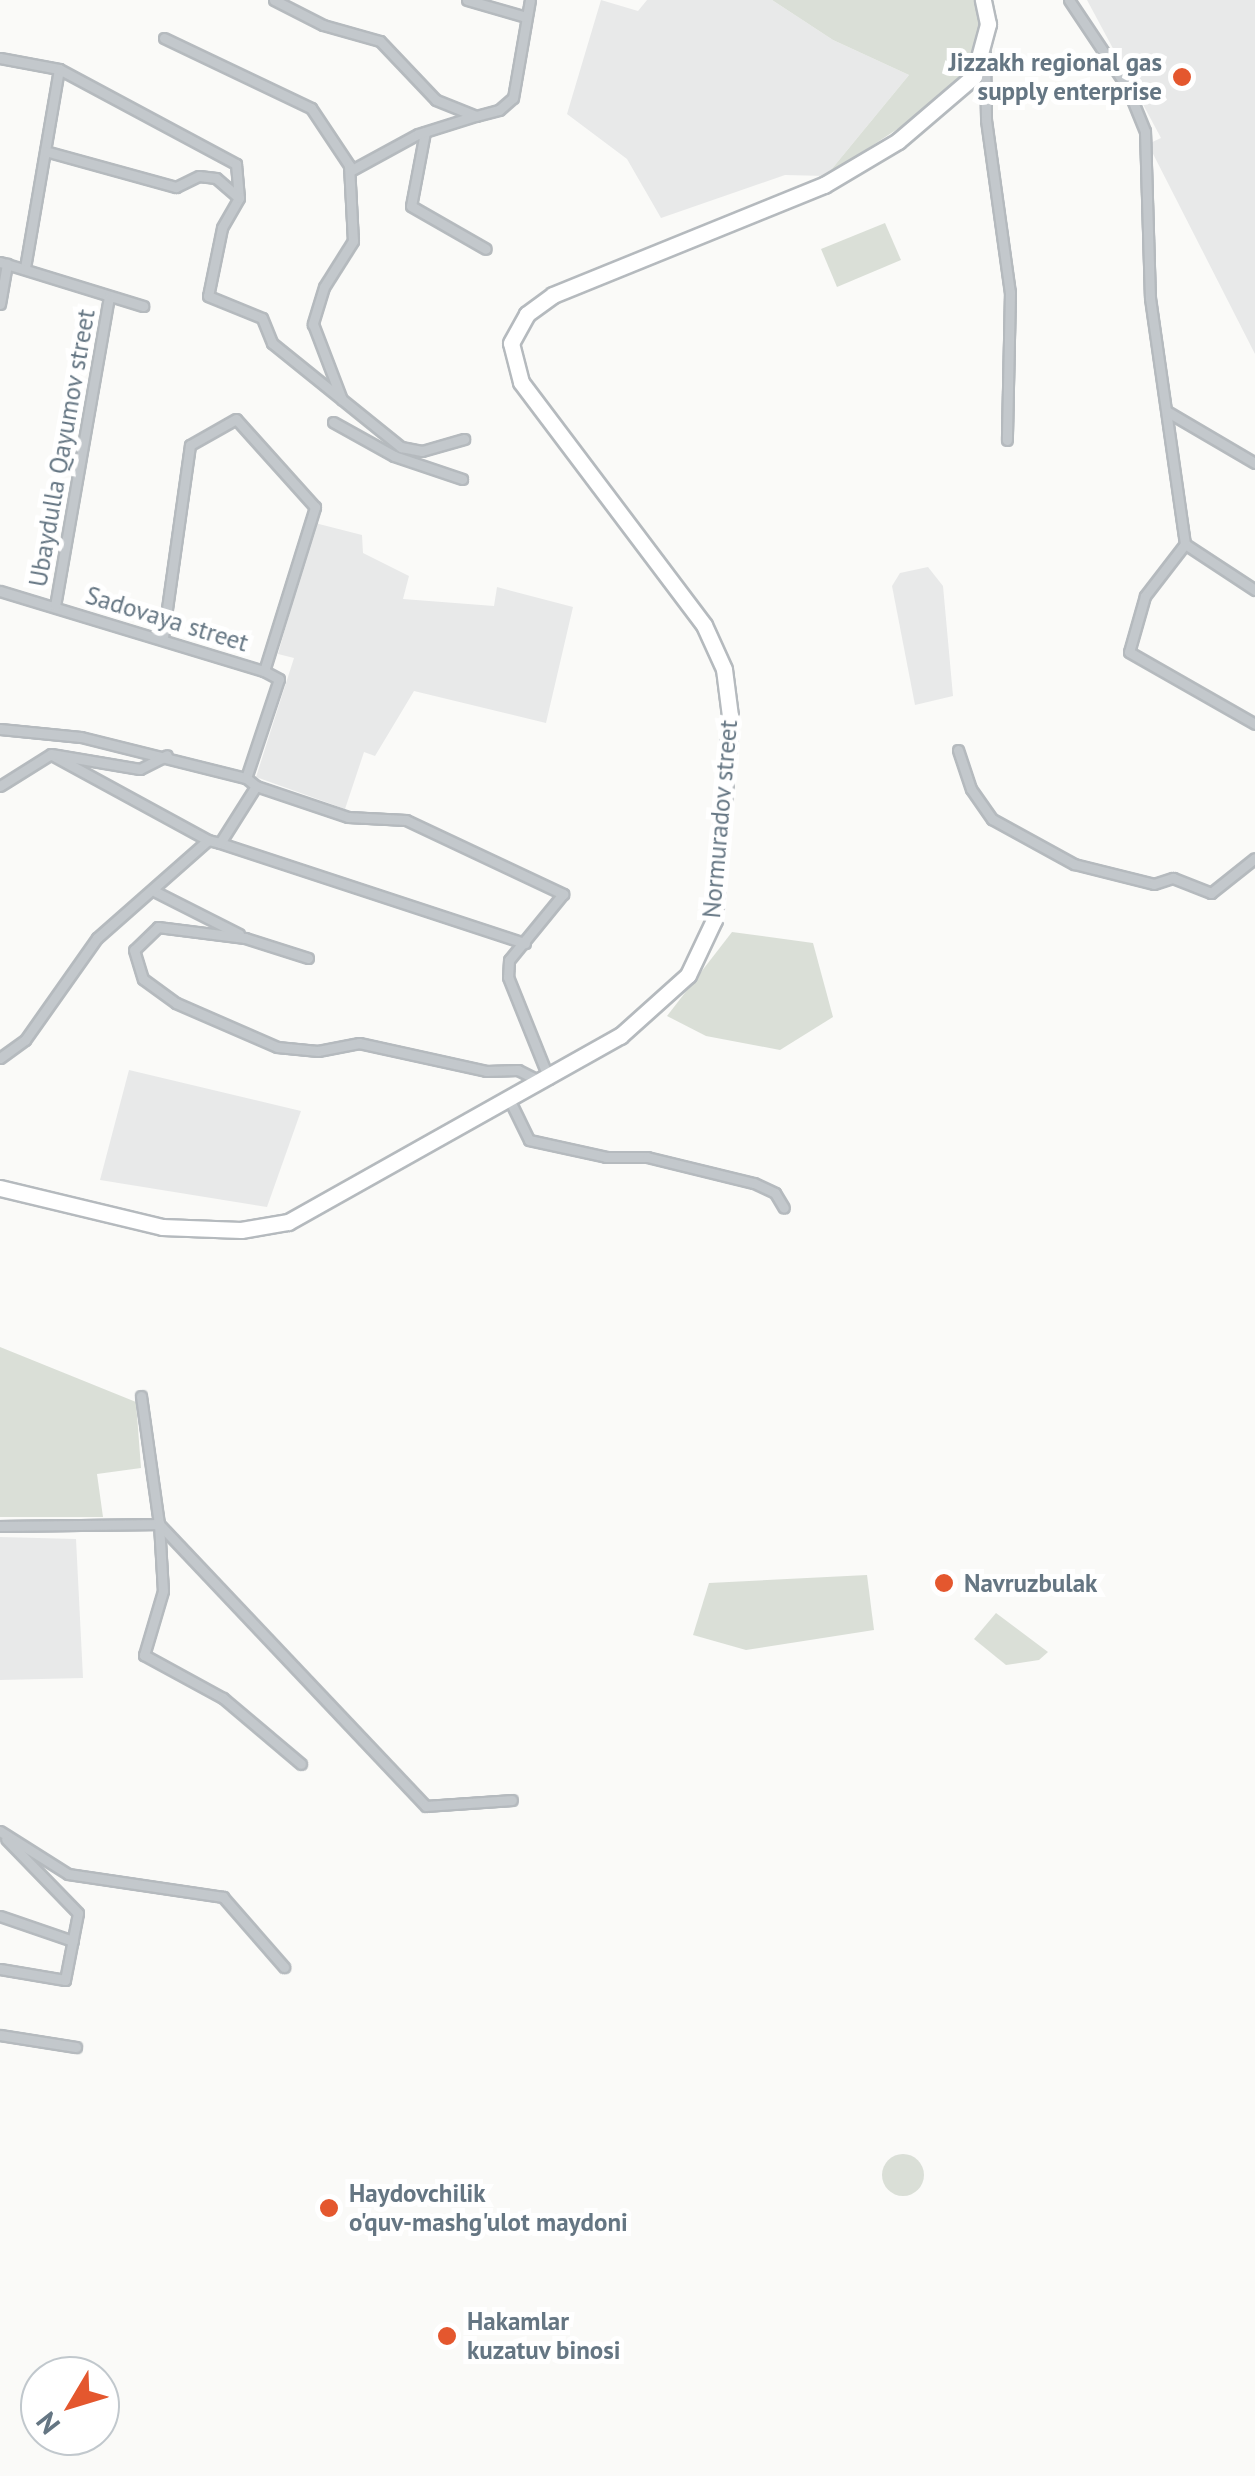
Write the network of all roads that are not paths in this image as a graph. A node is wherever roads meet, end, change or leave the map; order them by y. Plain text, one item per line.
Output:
1 (274, 0) edge
2 (467, 0) edge
3 (530, 0) edge
4 (982, 0) edge
5 (1069, 0) edge
6 (526, 16) junction
7 (164, 38) dead end
8 (985, 52) junction
9 (0, 58) edge
10 (59, 69) junction
11 (476, 116) junction
12 (425, 132) junction
13 (45, 152) junction
14 (350, 171) junction
15 (240, 198) junction
16 (486, 249) dead end
17 (4, 263) edge
18 (24, 268) junction
19 (109, 298) junction
20 (0, 304) edge
21 (143, 306) dead end
22 (344, 405) junction
23 (1168, 412) junction
24 (333, 422) dead end
25 (464, 439) dead end
26 (1007, 440) dead end
27 (1255, 462) edge
28 (462, 479) dead end
29 (1185, 544) junction
30 (1255, 590) edge
31 (0, 591) edge
32 (55, 606) junction
33 (163, 636) junction
34 (264, 671) junction
35 (1255, 724) edge
36 (0, 729) edge
37 (958, 750) dead end
38 (50, 754) junction
39 (167, 755) junction
40 (246, 778) junction
41 (0, 786) edge
42 (256, 786) junction
43 (208, 840) junction
44 (220, 843) junction
45 (1255, 858) edge
46 (156, 892) junction
47 (246, 938) junction
48 (524, 943) junction
49 (308, 958) dead end
50 (0, 1058) edge
51 (546, 1081) junction
52 (510, 1102) junction
53 (0, 1188) edge
54 (784, 1208) dead end
55 (141, 1396) dead end
56 (159, 1524) junction
57 (0, 1526) edge
58 (301, 1764) dead end
59 (512, 1800) dead end
60 (0, 1832) edge
61 (0, 1916) edge
62 (73, 1941) junction
63 (284, 1967) dead end
64 (0, 1969) edge
65 (0, 2035) edge
66 (76, 2047) dead end

1 - 11 street
2 - 6 street
3 - 6 street
4 - 8 main road
5 - 23 street
6 - 11 street
7 - 14 street
8 - 26 street
8 - 51 main road, Normuradov street
9 - 10 street
10 - 13 street
10 - 15 street
11 - 12 street
12 - 14 street
12 - 16 street
13 - 15 street
13 - 18 street
14 - 22 street
15 - 22 street
17 - 18 street
17 - 20 street
18 - 19 street
19 - 21 street
19 - 32 street, Ubaydulla Qayumov street
22 - 25 street
23 - 27 street
23 - 29 street
24 - 28 street
29 - 30 street
29 - 35 street
31 - 32 street, Sadovaya street
32 - 33 street, Sadovaya street
33 - 34 street, Sadovaya street
33 - 34 street
34 - 40 street
36 - 39 street
37 - 45 street
38 - 39 street
38 - 41 street
38 - 43 street
39 - 40 street
40 - 42 street
42 - 44 street
42 - 48 street
43 - 44 street
43 - 46 street
44 - 48 street
46 - 47 street
46 - 50 street
47 - 49 street
47 - 51 street
48 - 51 street
51 - 52 main road, Normuradov street
52 - 53 main road, Normuradov street
52 - 54 street
55 - 56 street
56 - 57 street
56 - 58 street
56 - 59 street
60 - 62 street
60 - 63 street
61 - 62 street
62 - 64 street
65 - 66 street

